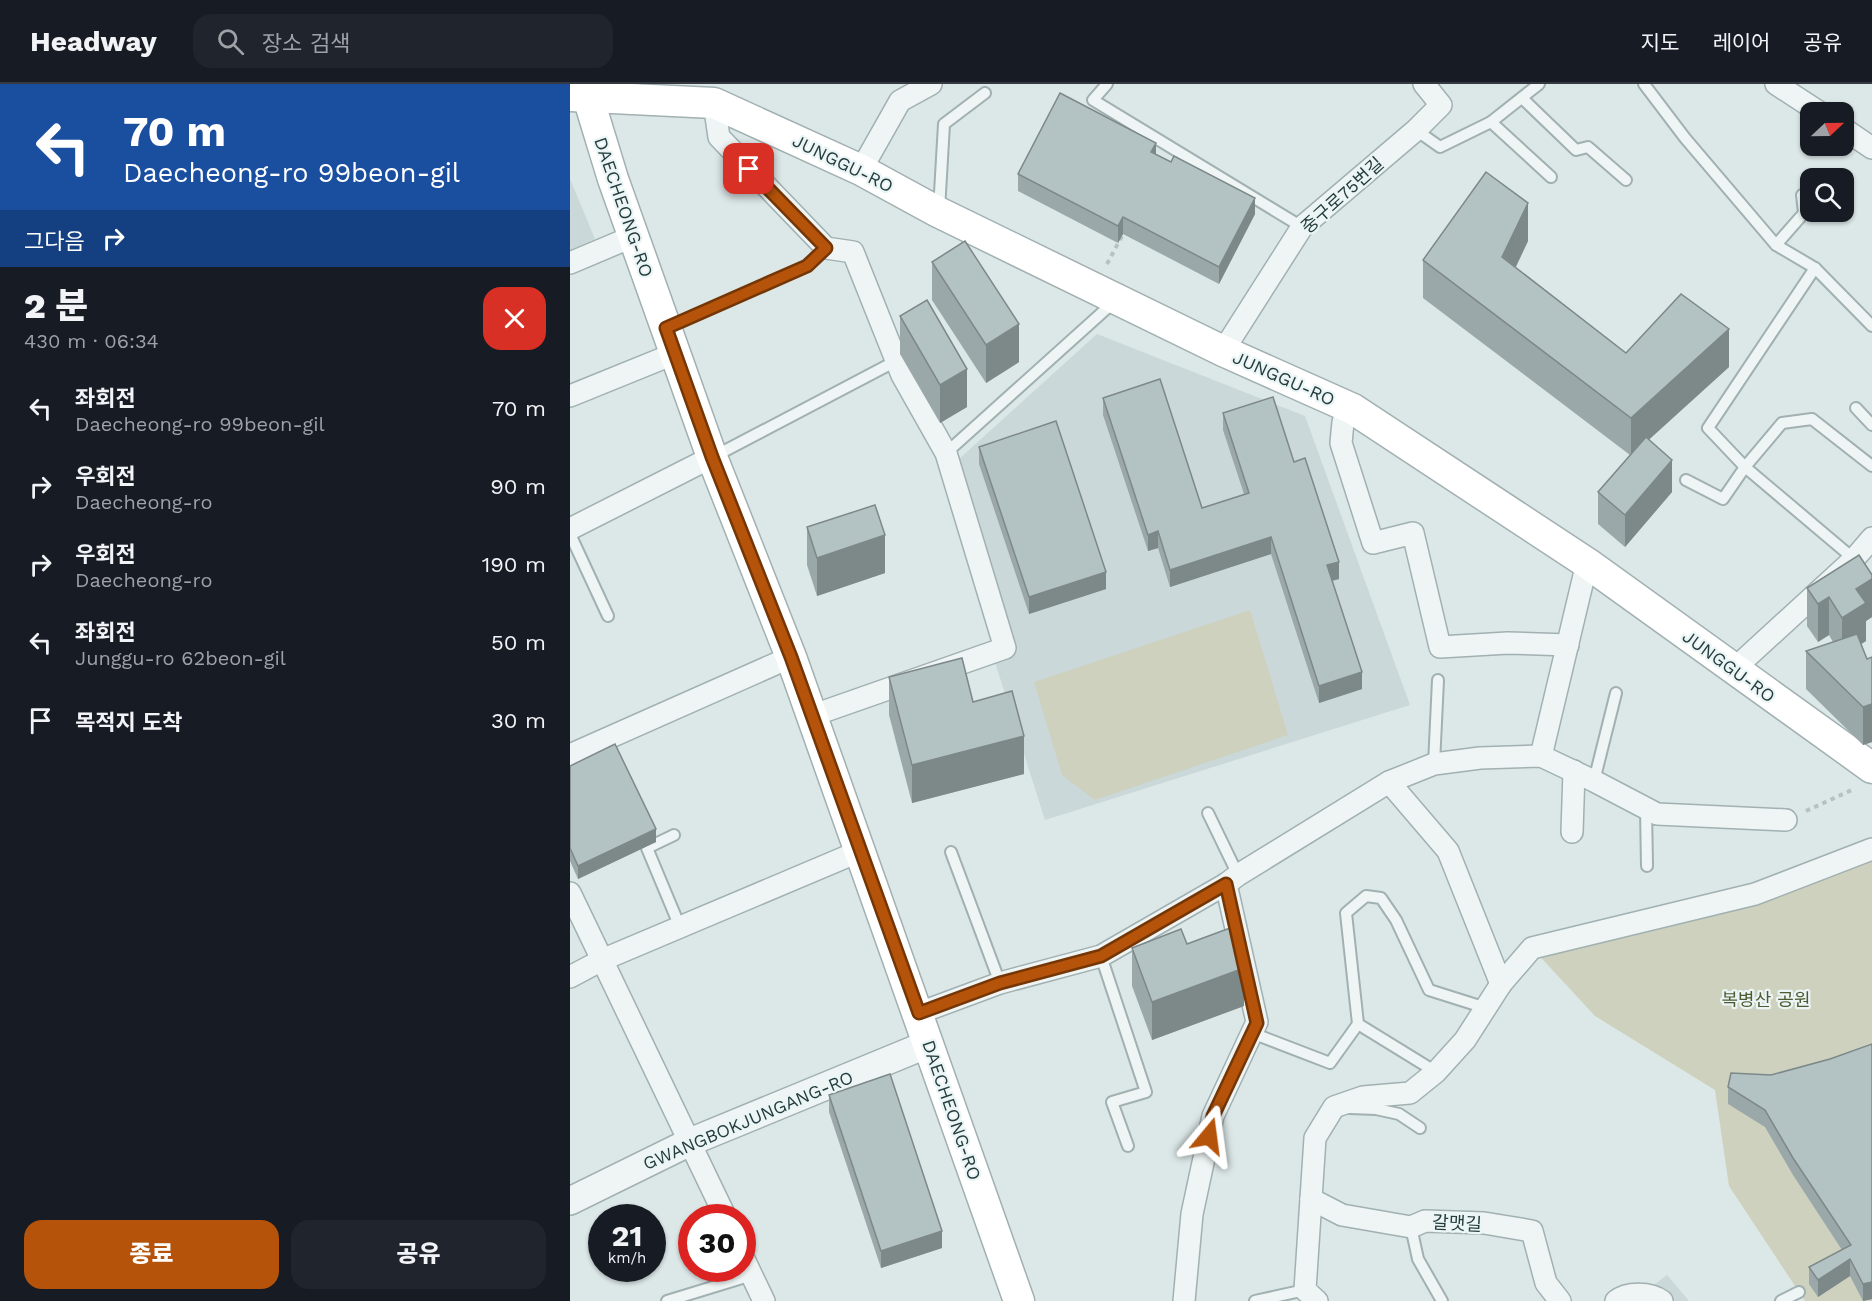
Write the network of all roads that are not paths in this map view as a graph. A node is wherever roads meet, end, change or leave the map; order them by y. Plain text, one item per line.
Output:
1 (931, 84) edge
2 (1107, 84) edge
3 (1424, 84) edge
4 (1539, 84) edge
5 (1644, 84) edge
6 (1776, 84) edge
7 (581, 92) edge
8 (985, 93) dead end
9 (707, 94) edge
10 (1522, 98) junction
11 (1804, 102) edge
12 (1491, 122) junction
13 (1416, 130) junction
14 (1854, 136) edge
15 (1872, 148) edge
16 (861, 170) junction
17 (1551, 177) dead end
18 (1626, 180) dead end
19 (938, 212) junction
20 (1800, 218) edge
21 (1302, 228) junction
22 (634, 236) junction
23 (1776, 245) junction
24 (826, 248) junction
25 (570, 263) edge
26 (1815, 268) junction
27 (1106, 294) junction
28 (1872, 326) edge
29 (671, 341) junction
30 (1223, 351) junction
31 (896, 361) junction
32 (570, 396) edge
33 (1856, 408) dead end
34 (1353, 409) junction
35 (1872, 425) edge
36 (946, 453) junction
37 (712, 457) junction
38 (1872, 466) edge
39 (1745, 467) junction
40 (1686, 480) dead end
41 (570, 532) edge
42 (1865, 550) edge
43 (1587, 563) junction
44 (608, 616) dead end
45 (1568, 645) junction
46 (791, 657) junction
47 (1734, 669) junction
48 (1438, 680) dead end
49 (1616, 693) dead end
50 (811, 716) junction
51 (570, 755) edge
52 (1541, 756) junction
53 (1434, 764) junction
54 (1574, 771) junction
55 (1867, 777) edge
56 (1594, 781) junction
57 (1389, 782) junction
58 (1646, 809) junction
59 (1208, 813) dead end
60 (1786, 820) road end
61 (1572, 832) dead end
62 (674, 835) dead end
63 (1872, 849) edge
64 (860, 851) junction
65 (951, 852) dead end
66 (1647, 866) dead end
67 (1232, 879) junction
68 (570, 893) edge
69 (680, 927) junction
70 (1101, 956) junction
71 (602, 960) junction
72 (570, 977) edge
73 (1000, 983) junction
74 (1501, 984) junction
75 (1486, 1008) junction
76 (919, 1013) junction
77 (1358, 1024) junction
78 (1252, 1033) junction
79 (928, 1044) junction
80 (1436, 1072) junction
81 (1334, 1107) junction
82 (1420, 1128) dead end
83 (690, 1142) junction
84 (1128, 1146) dead end
85 (1311, 1199) junction
86 (570, 1201) edge
87 (719, 1204) edge
88 (1411, 1227) junction
89 (729, 1282) edge
90 (755, 1282) edge
91 (1799, 1292) dead end
92 (1311, 1295) edge
93 (667, 1301) edge
94 (764, 1301) edge
95 (1019, 1301) edge
96 (1184, 1301) edge
97 (1255, 1301) edge
98 (1442, 1301) edge
99 (1560, 1301) edge
100 (1616, 1301) edge
101 (1662, 1301) edge
102 (1782, 1301) edge

1 - 16 street
2 - 21 lane
3 - 13 street, 중구로75번길
4 - 10 lane
5 - 23 lane
6 - 11 street
7 - 9 main road, JUNGGU-RO
7 - 22 main road, DAECHEONG-RO
8 - 19 lane
9 - 16 main road, JUNGGU-RO
9 - 24 street
10 - 12 lane
10 - 18 lane
12 - 13 lane
12 - 17 lane
13 - 21 street, 중구로75번길
14 - 15 street
16 - 19 main road, JUNGGU-RO
19 - 27 main road, JUNGGU-RO
20 - 23 lane
21 - 30 street, 중구로75번길
22 - 25 street
22 - 29 main road, DAECHEONG-RO
23 - 26 lane
24 - 29 lane
24 - 31 street
26 - 28 lane
26 - 39 lane
27 - 30 main road, JUNGGU-RO
27 - 36 lane
29 - 32 street
29 - 37 main road, DAECHEONG-RO
30 - 34 main road, JUNGGU-RO
31 - 36 street
31 - 37 lane
33 - 35 lane
34 - 43 main road, JUNGGU-RO
34 - 45 street, JUNGGU-RO
36 - 50 street
37 - 41 street
37 - 46 main road, DAECHEONG-RO
38 - 39 lane
39 - 40 lane
39 - 42 lane
41 - 44 lane
42 - 47 street
43 - 45 street
43 - 47 main road, JUNGGU-RO
45 - 52 street
46 - 50 main road, DAECHEONG-RO
46 - 51 street
47 - 55 main road, JUNGGU-RO
48 - 53 lane
49 - 56 lane
50 - 64 main road, DAECHEONG-RO
52 - 53 street
52 - 54 street
53 - 57 street
54 - 56 street
54 - 61 street
56 - 58 street
57 - 67 street
57 - 74 street
58 - 60 street
58 - 66 lane
59 - 67 lane
62 - 69 lane
63 - 74 street
64 - 69 street
64 - 76 main road, DAECHEONG-RO
65 - 73 lane
67 - 70 street
67 - 78 street
68 - 71 street
69 - 71 street
70 - 73 street
70 - 84 lane
71 - 72 street
71 - 83 street
73 - 76 street
74 - 75 street
75 - 77 lane
75 - 80 street
76 - 79 main road, DAECHEONG-RO
77 - 78 lane
77 - 80 lane
78 - 96 street
79 - 83 street, GWANGBOKJUNGANG-RO
79 - 95 main road, DAECHEONG-RO
80 - 81 street
81 - 82 lane
81 - 85 street
83 - 86 street, GWANGBOKJUNGANG-RO
83 - 87 street
85 - 88 street, 갈맷길
85 - 92 street
88 - 98 lane
88 - 99 street, 갈맷길
89 - 93 lane
90 - 94 street
91 - 102 lane
92 - 97 lane
100 - 101 street

